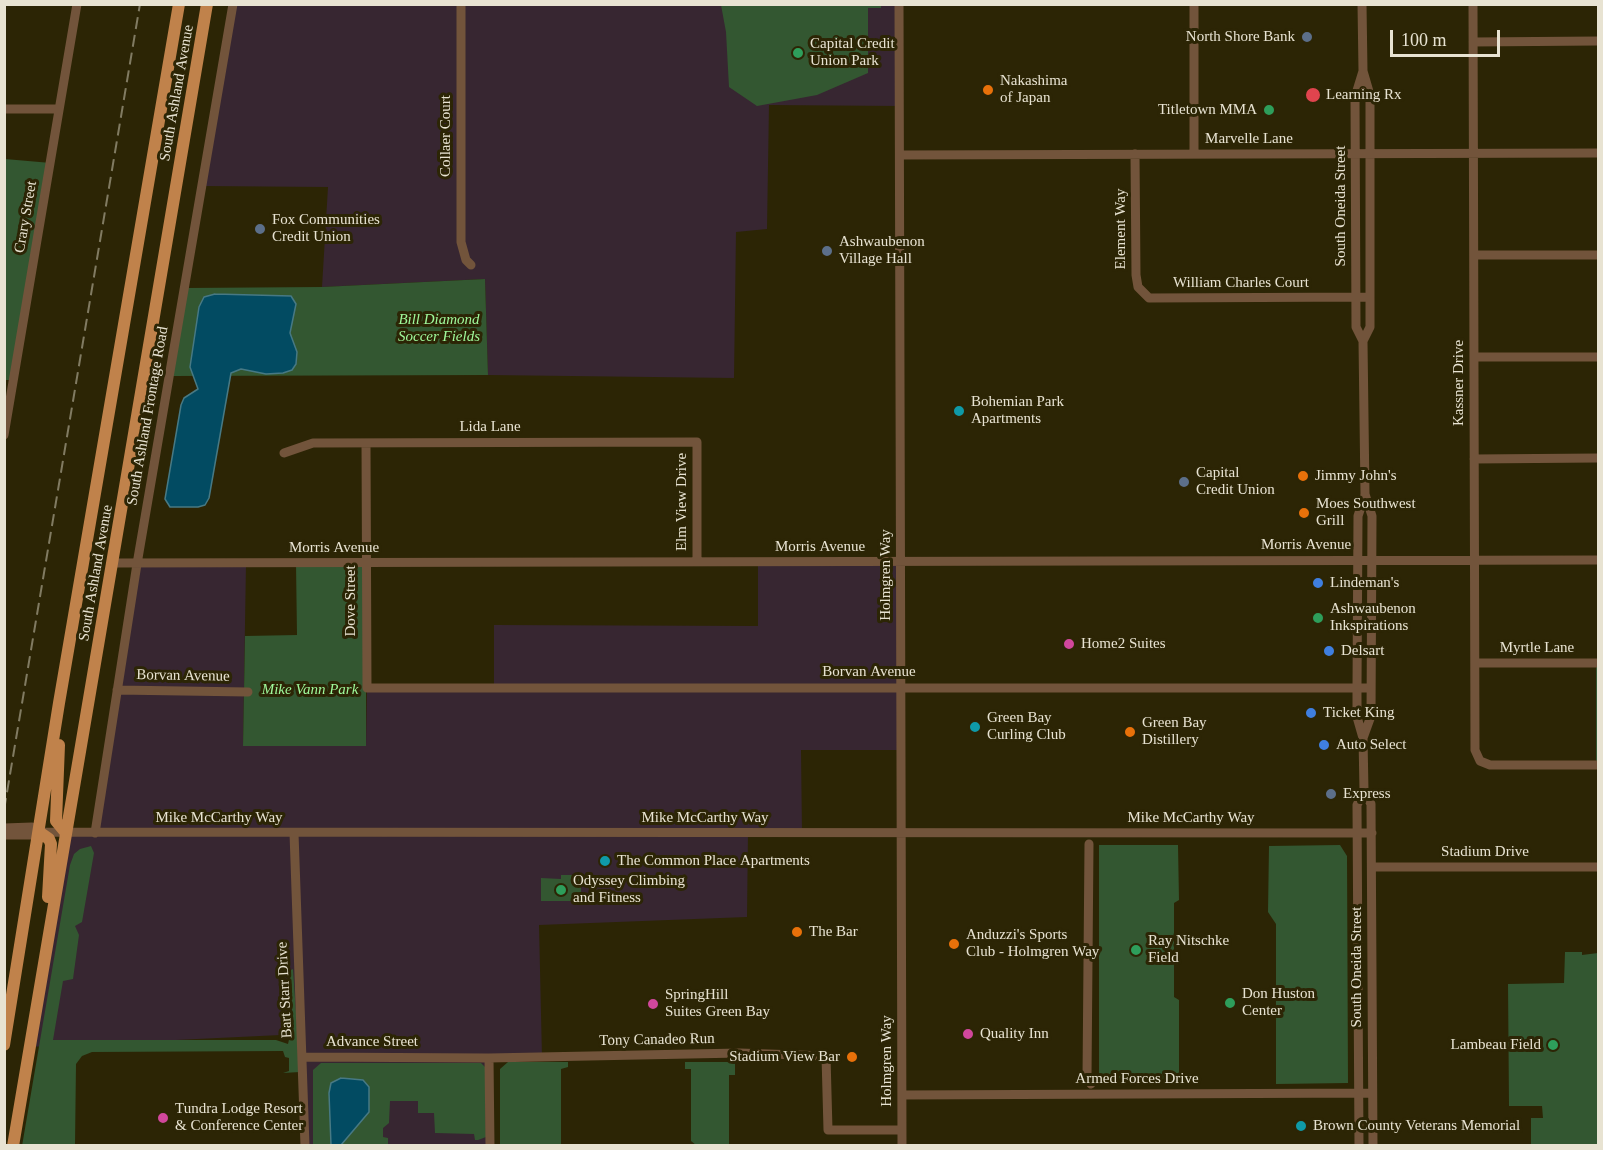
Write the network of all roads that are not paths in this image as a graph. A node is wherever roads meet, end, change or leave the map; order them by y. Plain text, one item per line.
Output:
1 (77, 4) edge
2 (179, 4) edge
3 (207, 4) edge
4 (233, 4) edge
5 (461, 4) edge
6 (899, 4) edge
7 (1194, 4) edge
8 (1362, 4) edge
9 (1473, 4) edge
10 (1599, 41) edge
11 (1473, 42) junction
12 (1363, 70) junction
13 (4, 109) edge
14 (59, 109) junction
15 (1599, 153) edge
16 (1135, 154) junction
17 (1194, 154) junction
18 (1355, 154) junction
19 (1370, 154) junction
20 (1474, 154) junction
21 (900, 155) junction
22 (1474, 255) junction
23 (1599, 255) edge
24 (471, 265) dead end
25 (1356, 297) junction
26 (1370, 297) junction
27 (1149, 298) joint
28 (1363, 341) junction
29 (1474, 357) junction
30 (1599, 357) edge
31 (5, 430) edge
32 (697, 442) joint
33 (366, 443) junction
34 (284, 453) dead end
35 (1599, 458) edge
36 (1474, 459) junction
37 (1365, 494) junction
38 (1358, 560) junction
39 (1372, 560) junction
40 (1474, 560) junction
41 (1599, 560) edge
42 (697, 562) junction
43 (901, 562) junction
44 (113, 563) junction
45 (366, 563) junction
46 (138, 564) junction
47 (1475, 663) junction
48 (1599, 663) edge
49 (901, 687) junction
50 (1357, 687) junction
51 (367, 688) joint
52 (1371, 688) junction
53 (117, 690) junction
54 (248, 692) dead end
55 (59, 703) junction
56 (1364, 738) junction
57 (1599, 765) edge
58 (1364, 791) junction
59 (4, 828) edge
60 (39, 832) junction
61 (1358, 832) junction
62 (66, 833) junction
63 (95, 833) junction
64 (294, 833) junction
65 (902, 833) junction
66 (1372, 833) junction
67 (4, 835) edge
68 (1089, 844) dead end
69 (1372, 867) junction
70 (1599, 867) edge
71 (46, 948) junction
72 (4, 1045) edge
73 (303, 1057) junction
74 (440, 1057) joint
75 (489, 1058) junction
76 (1091, 1084) dead end
77 (1359, 1093) junction
78 (1372, 1093) junction
79 (902, 1095) junction
80 (902, 1130) junction
81 (13, 1146) edge
82 (304, 1146) edge
83 (490, 1146) edge
84 (902, 1146) edge
85 (1359, 1146) edge
86 (1373, 1146) edge

1 - 14 street, Crary Street
2 - 55 main road, South Ashland Avenue
3 - 44 main road, South Ashland Avenue
4 - 46 street, South Ashland Frontage Road
5 - 24 street, Collaer Court
6 - 21 street, Holmgren Way
7 - 17 street
8 - 12 street, South Oneida Street
9 - 11 street, Kassner Drive
10 - 11 street
11 - 20 street, Kassner Drive
12 - 18 street, South Oneida Street
12 - 19 street, South Oneida Street
13 - 14 street
14 - 31 street, Crary Street
15 - 20 street, Marvelle Lane
16 - 17 street, Marvelle Lane
16 - 21 street, Marvelle Lane
16 - 27 street, Element Way
17 - 18 street, Marvelle Lane
18 - 19 street, Marvelle Lane
18 - 25 street, South Oneida Street
19 - 20 street, Marvelle Lane
19 - 26 street, South Oneida Street
20 - 22 street, Kassner Drive
21 - 43 street, Holmgren Way
22 - 23 street
22 - 29 street, Kassner Drive
25 - 26 street, William Charles Court
25 - 27 street, William Charles Court
25 - 28 street, South Oneida Street
26 - 28 street, South Oneida Street
28 - 37 street, South Oneida Street
29 - 30 street
29 - 36 street, Kassner Drive
32 - 33 street, Lida Lane
32 - 42 street, Elm View Drive
33 - 34 street, Lida Lane
33 - 45 street, Dove Street
35 - 36 street
36 - 40 street, Kassner Drive
37 - 38 street, South Oneida Street
37 - 39 street, South Oneida Street
38 - 39 street, Morris Avenue
38 - 43 street, Morris Avenue
38 - 50 street, South Oneida Street
39 - 40 street, Morris Avenue
39 - 52 street, South Oneida Street
40 - 41 street, Morris Avenue
40 - 47 street, Kassner Drive
42 - 43 street, Morris Avenue
42 - 45 street, Morris Avenue
43 - 49 street, Holmgren Way
44 - 46 street, Morris Avenue
44 - 62 main road, South Ashland Avenue
45 - 46 street, Morris Avenue
45 - 51 street, Dove Street
46 - 53 street, South Ashland Frontage Road
47 - 48 street, Myrtle Lane
47 - 57 street, Kassner Drive
49 - 50 street, Borvan Avenue
49 - 51 street, Borvan Avenue
49 - 65 street, Holmgren Way
50 - 52 street, Borvan Avenue
50 - 56 street, South Oneida Street
52 - 56 street, South Oneida Street
53 - 54 street, Borvan Avenue
53 - 63 street, South Ashland Frontage Road
55 - 60 main road, South Ashland Avenue
55 - 62 main road
56 - 58 street, South Oneida Street
58 - 61 street, South Oneida Street
58 - 66 street, South Oneida Street
59 - 60 street
60 - 62 street, Mike McCarthy Way
60 - 67 street
60 - 71 main road
60 - 72 main road, South Ashland Avenue
61 - 65 street, Mike McCarthy Way
61 - 66 street, Mike McCarthy Way
61 - 77 street, South Oneida Street
62 - 63 street, Mike McCarthy Way
62 - 71 main road, South Ashland Avenue
63 - 64 street, Mike McCarthy Way
64 - 65 street, Mike McCarthy Way
64 - 73 street, Bart Starr Drive
65 - 79 street, Holmgren Way
66 - 69 street, South Oneida Street
68 - 76 street
69 - 70 street, Stadium Drive
69 - 78 street, South Oneida Street
71 - 81 main road, South Ashland Avenue
73 - 74 street, Advance Street
73 - 82 street, Bart Starr Drive
74 - 75 street, Tony Canadeo Run
75 - 80 street, Tony Canadeo Run
75 - 83 street
77 - 78 street, Armed Forces Drive
77 - 79 street, Armed Forces Drive
77 - 85 street, South Oneida Street
78 - 86 street, South Oneida Street
79 - 80 street, Holmgren Way
80 - 84 street, Holmgren Way

